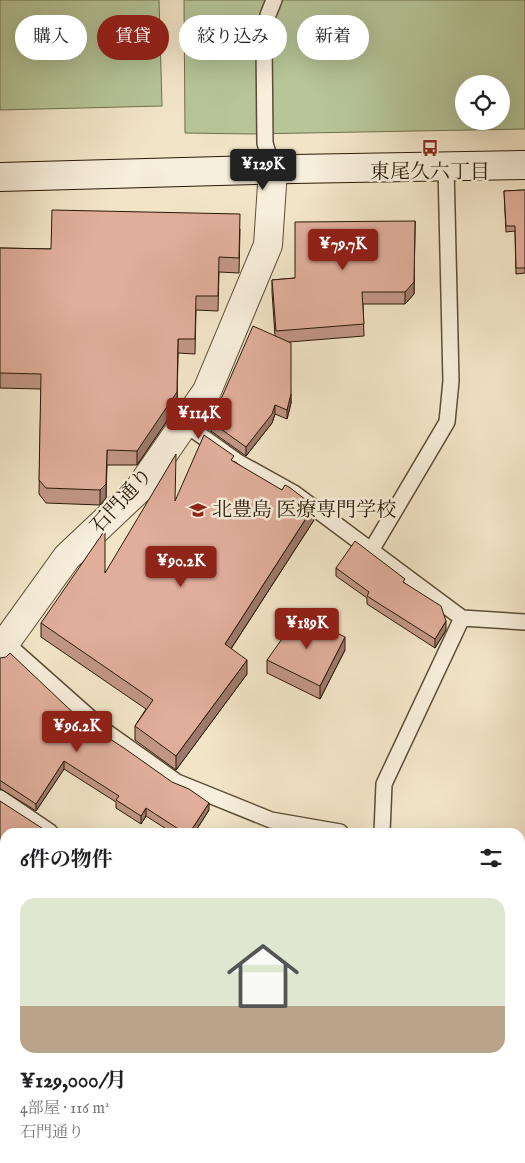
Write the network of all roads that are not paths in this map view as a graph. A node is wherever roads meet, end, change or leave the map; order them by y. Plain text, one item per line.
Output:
1 (274, 0) edge
2 (525, 166) edge
3 (446, 167) junction
4 (272, 170) junction
5 (0, 177) edge
6 (185, 424) junction
7 (372, 549) junction
8 (462, 618) junction
9 (525, 622) edge
10 (3, 646) edge
11 (0, 798) edge
12 (44, 828) edge
13 (317, 828) edge
14 (382, 828) edge

1 - 4 lane
2 - 3 street
3 - 4 street
3 - 7 lane
4 - 5 street
4 - 6 street, 石門通り
6 - 7 lane
6 - 10 street, 石門通り
7 - 8 lane
8 - 9 lane
8 - 14 lane
10 - 13 lane
11 - 12 lane

